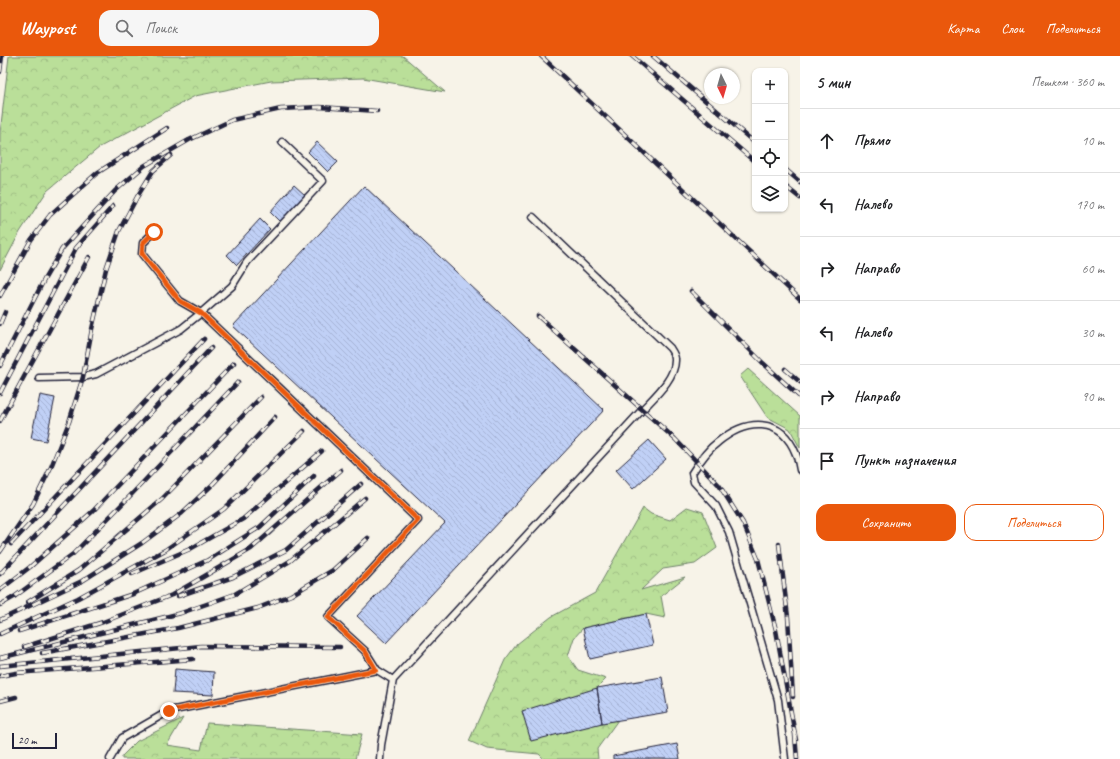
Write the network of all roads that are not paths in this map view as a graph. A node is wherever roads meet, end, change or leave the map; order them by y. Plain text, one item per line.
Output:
1 (282, 142) dead end
2 (533, 217) dead end
3 (154, 232) dead end
4 (201, 313) junction
5 (39, 378) dead end
6 (800, 470) edge
7 (376, 670) junction
8 (394, 680) junction
9 (106, 759) edge
10 (110, 759) edge
11 (380, 759) edge
12 (785, 759) edge

1 - 4 lane
2 - 8 lane
3 - 4 lane
4 - 5 lane
4 - 7 lane
6 - 12 lane
7 - 8 lane
7 - 10 lane
8 - 11 lane
9 - 10 lane

